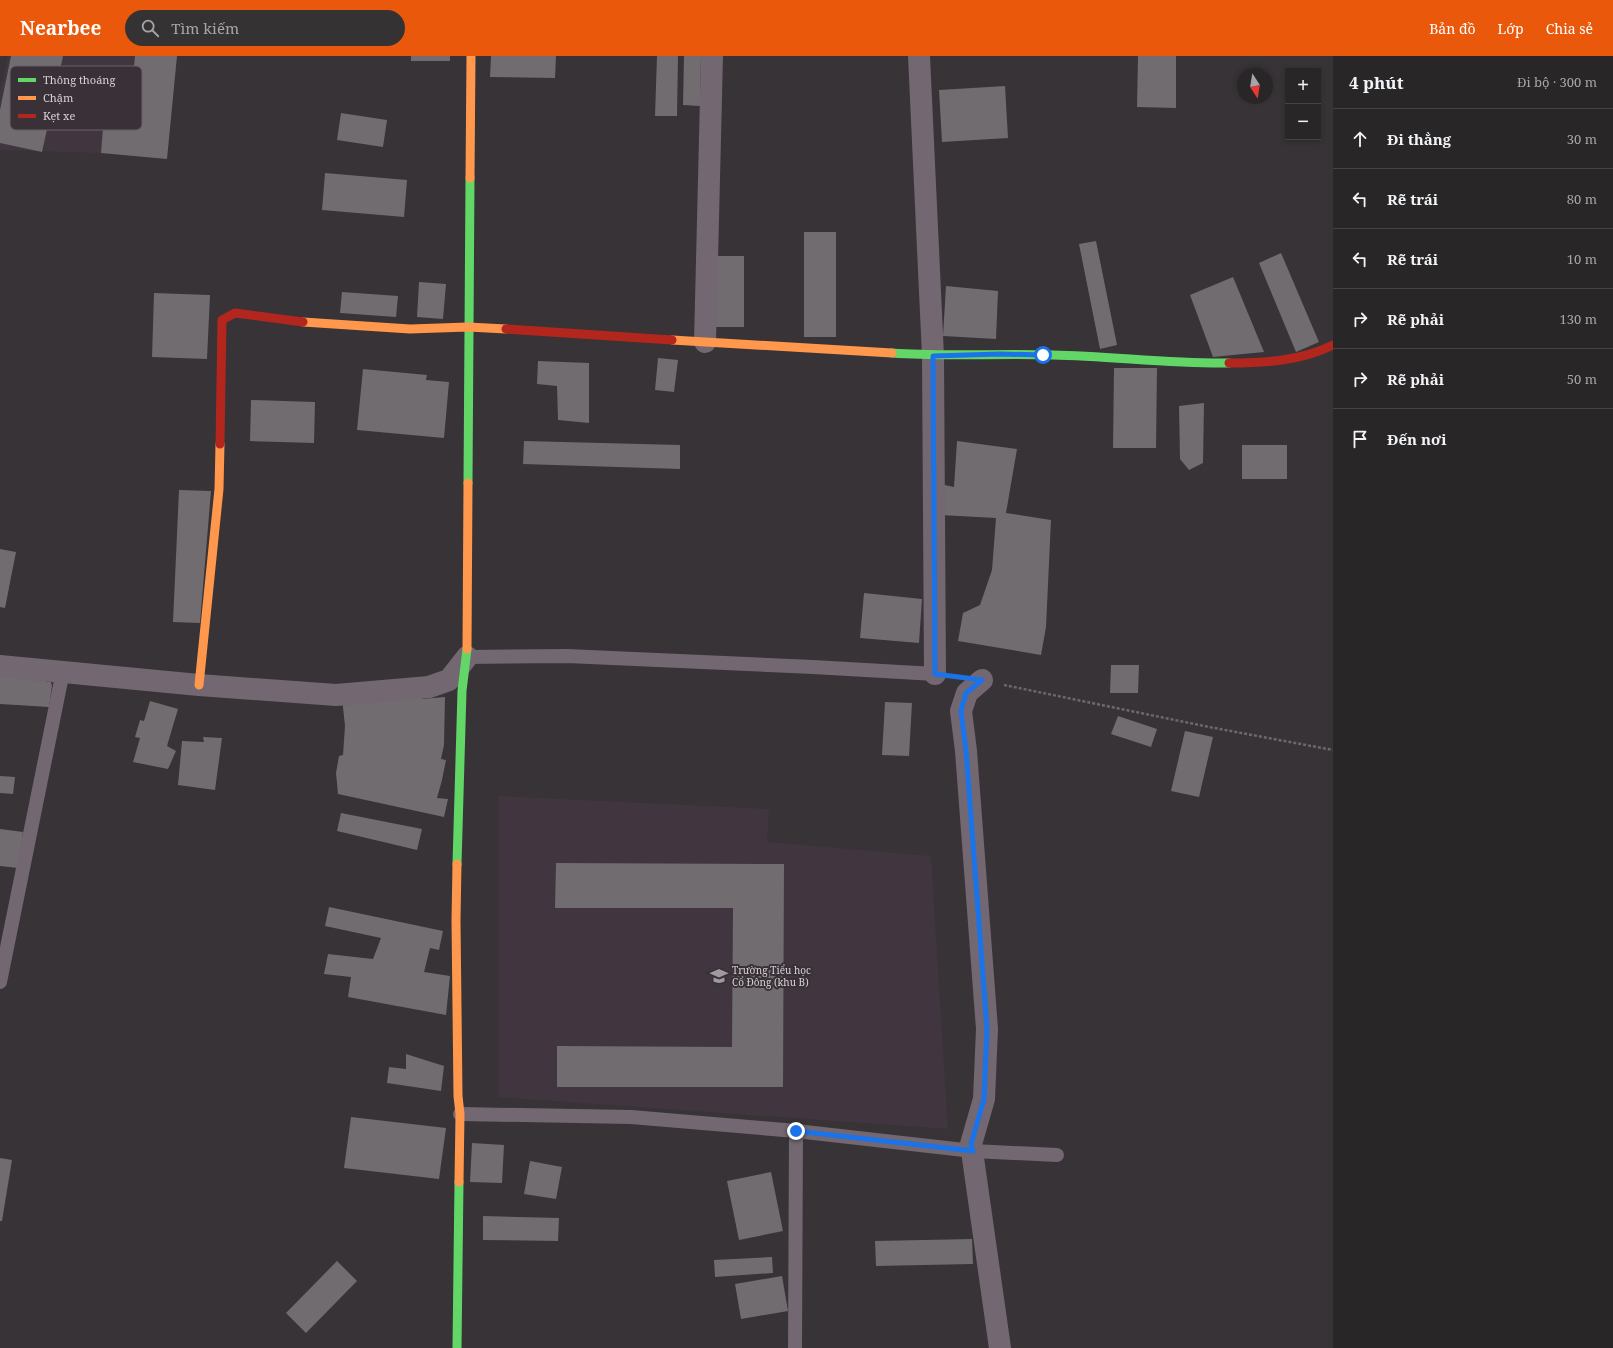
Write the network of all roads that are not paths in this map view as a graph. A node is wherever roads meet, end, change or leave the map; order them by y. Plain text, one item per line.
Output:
1 (471, 56) edge
2 (712, 56) edge
3 (919, 56) edge
4 (468, 327) junction
5 (705, 342) junction
6 (1333, 344) edge
7 (933, 356) junction
8 (467, 657) junction
9 (0, 666) edge
10 (63, 671) junction
11 (935, 674) joint
12 (982, 680) road end
13 (199, 685) junction
14 (0, 982) edge
15 (460, 1114) junction
16 (796, 1131) junction
17 (973, 1151) junction
18 (1057, 1155) dead end
19 (456, 1348) edge
20 (795, 1348) edge
21 (1000, 1348) edge

1 - 4 street
2 - 5 street
3 - 7 street
4 - 5 street
4 - 8 street
4 - 13 street
5 - 7 street
6 - 7 street
7 - 11 street
8 - 11 lane
8 - 13 street
8 - 15 street
9 - 10 street
10 - 13 street
10 - 14 lane
12 - 17 street
15 - 16 lane
15 - 19 street
16 - 17 lane
16 - 20 lane
17 - 18 lane
17 - 21 street

